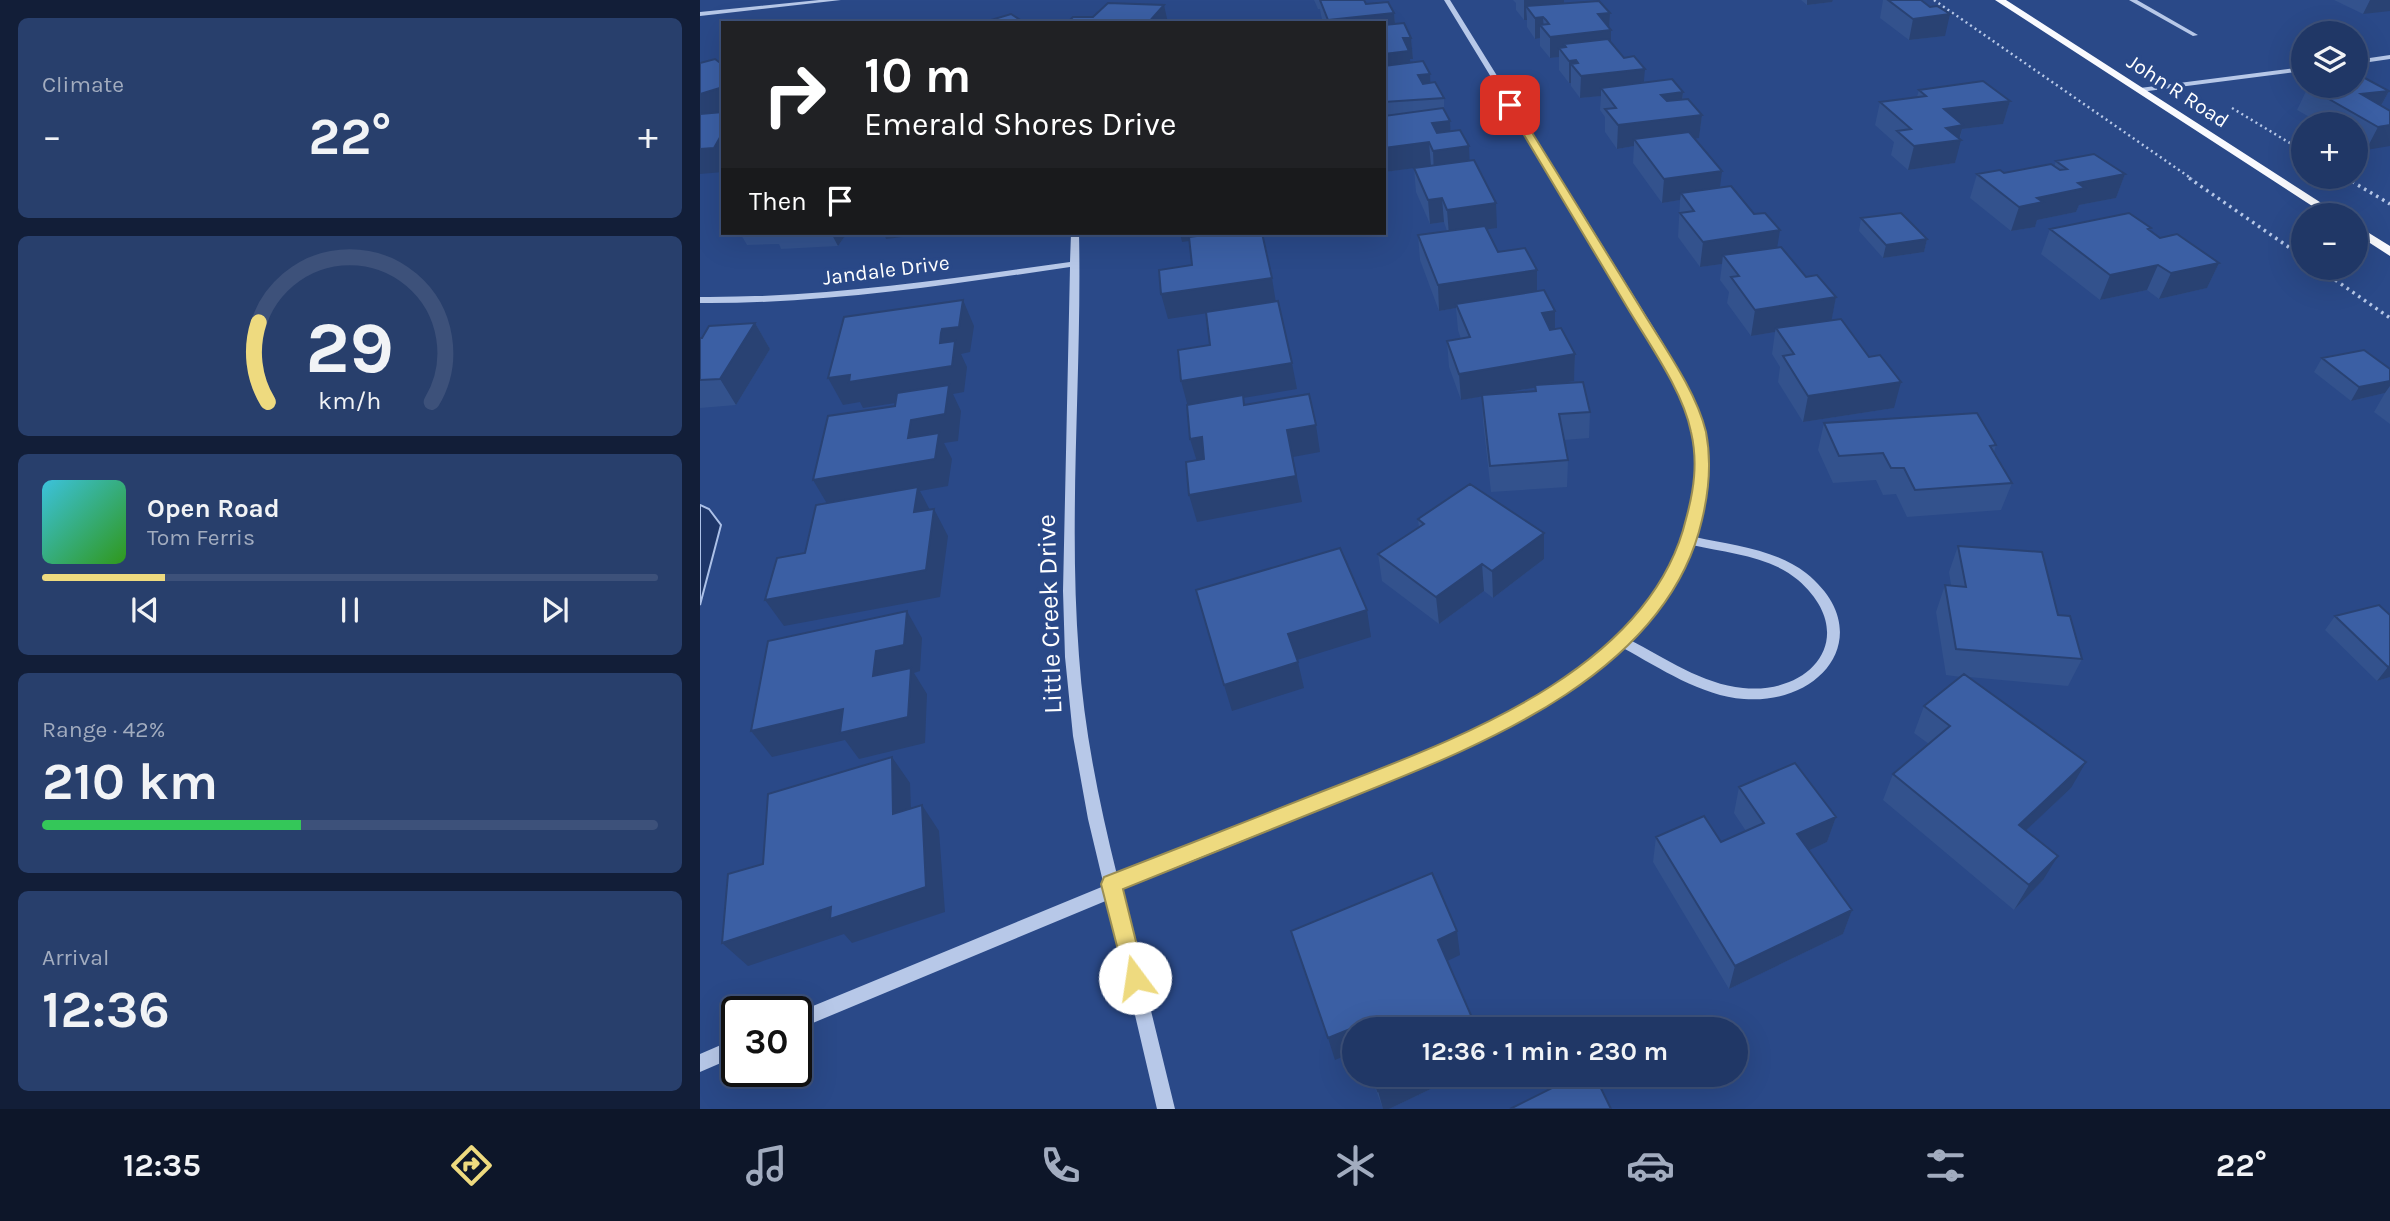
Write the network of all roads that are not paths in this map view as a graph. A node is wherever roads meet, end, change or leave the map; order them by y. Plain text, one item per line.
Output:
1 (838, 0) edge
2 (1447, 0) edge
3 (2000, 0) edge
4 (2132, 0) edge
5 (700, 14) edge
6 (2195, 35) dead end
7 (2390, 57) edge
8 (2368, 60) edge
9 (2291, 71) edge
10 (2140, 90) junction
11 (2315, 203) edge
12 (1075, 235) edge
13 (2368, 237) edge
14 (2390, 251) edge
15 (1075, 264) junction
16 (700, 300) edge
17 (1689, 540) junction
18 (1621, 641) junction
19 (1112, 887) junction
20 (812, 1015) edge
21 (721, 1054) edge
22 (700, 1063) edge
23 (1166, 1109) edge

1 - 5 street
2 - 17 street
3 - 10 main road, John R Road
4 - 6 street
7 - 8 street
9 - 10 street
10 - 11 main road, John R Road
12 - 15 street, Little Creek Drive
13 - 14 main road
15 - 16 street, Jandale Drive
15 - 19 street, Little Creek Drive
17 - 18 street
17 - 18 street
18 - 19 street
19 - 20 street
19 - 23 street, Little Creek Drive
21 - 22 street

